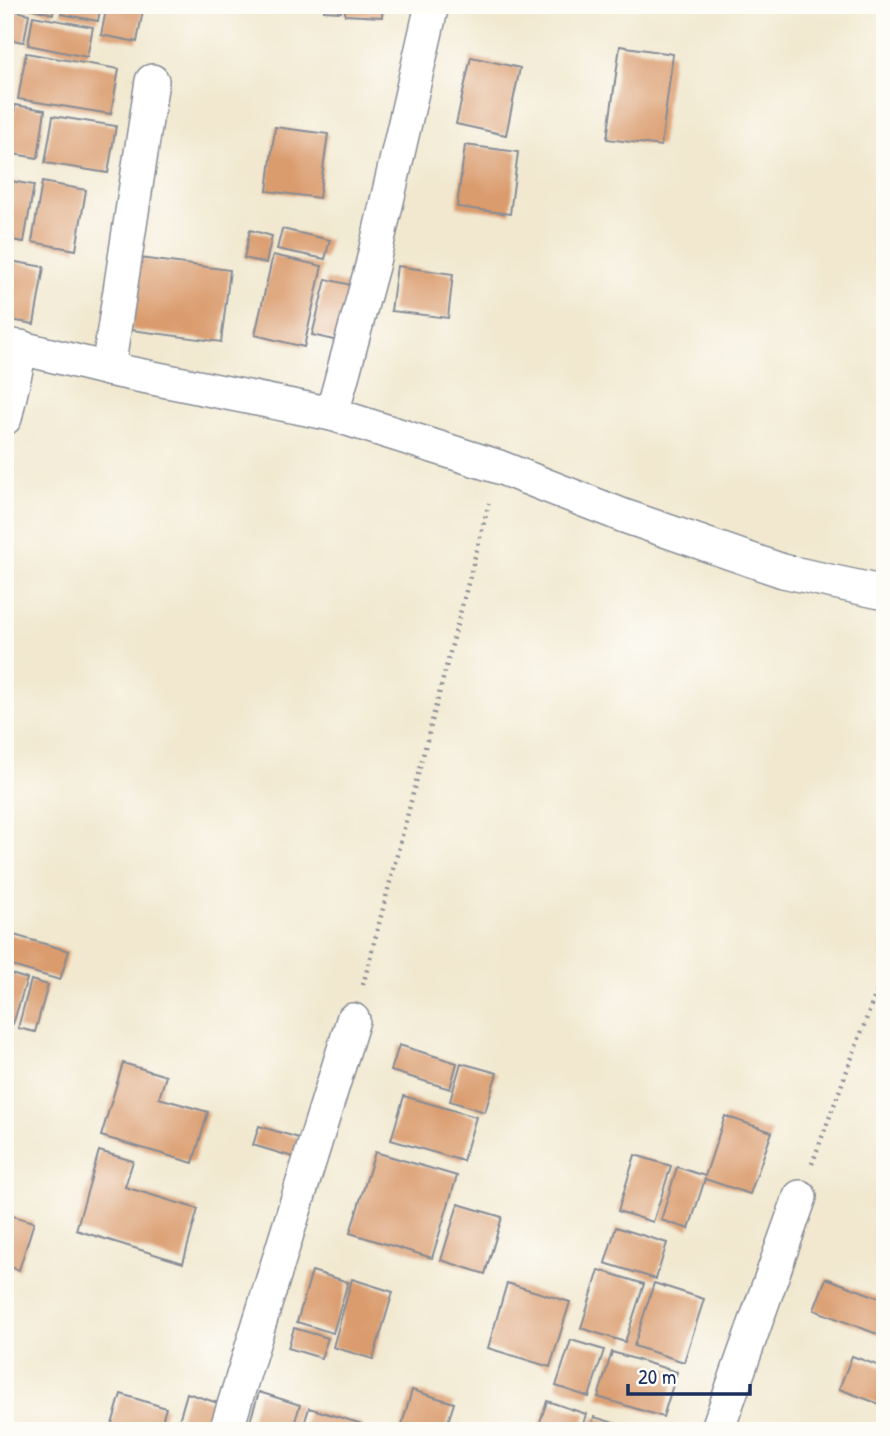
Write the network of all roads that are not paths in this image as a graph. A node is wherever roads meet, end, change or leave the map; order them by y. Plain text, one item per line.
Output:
1 (432, 5) edge
2 (152, 81) dead end
3 (13, 345) edge
4 (108, 369) junction
5 (332, 414) junction
6 (5, 418) edge
7 (885, 593) edge
8 (354, 1020) road end
9 (800, 1197) road end
10 (226, 1431) edge
11 (717, 1431) edge

1 - 5 street
2 - 4 street
3 - 4 street
3 - 6 street
4 - 5 street
5 - 7 street
8 - 10 street
9 - 11 street

